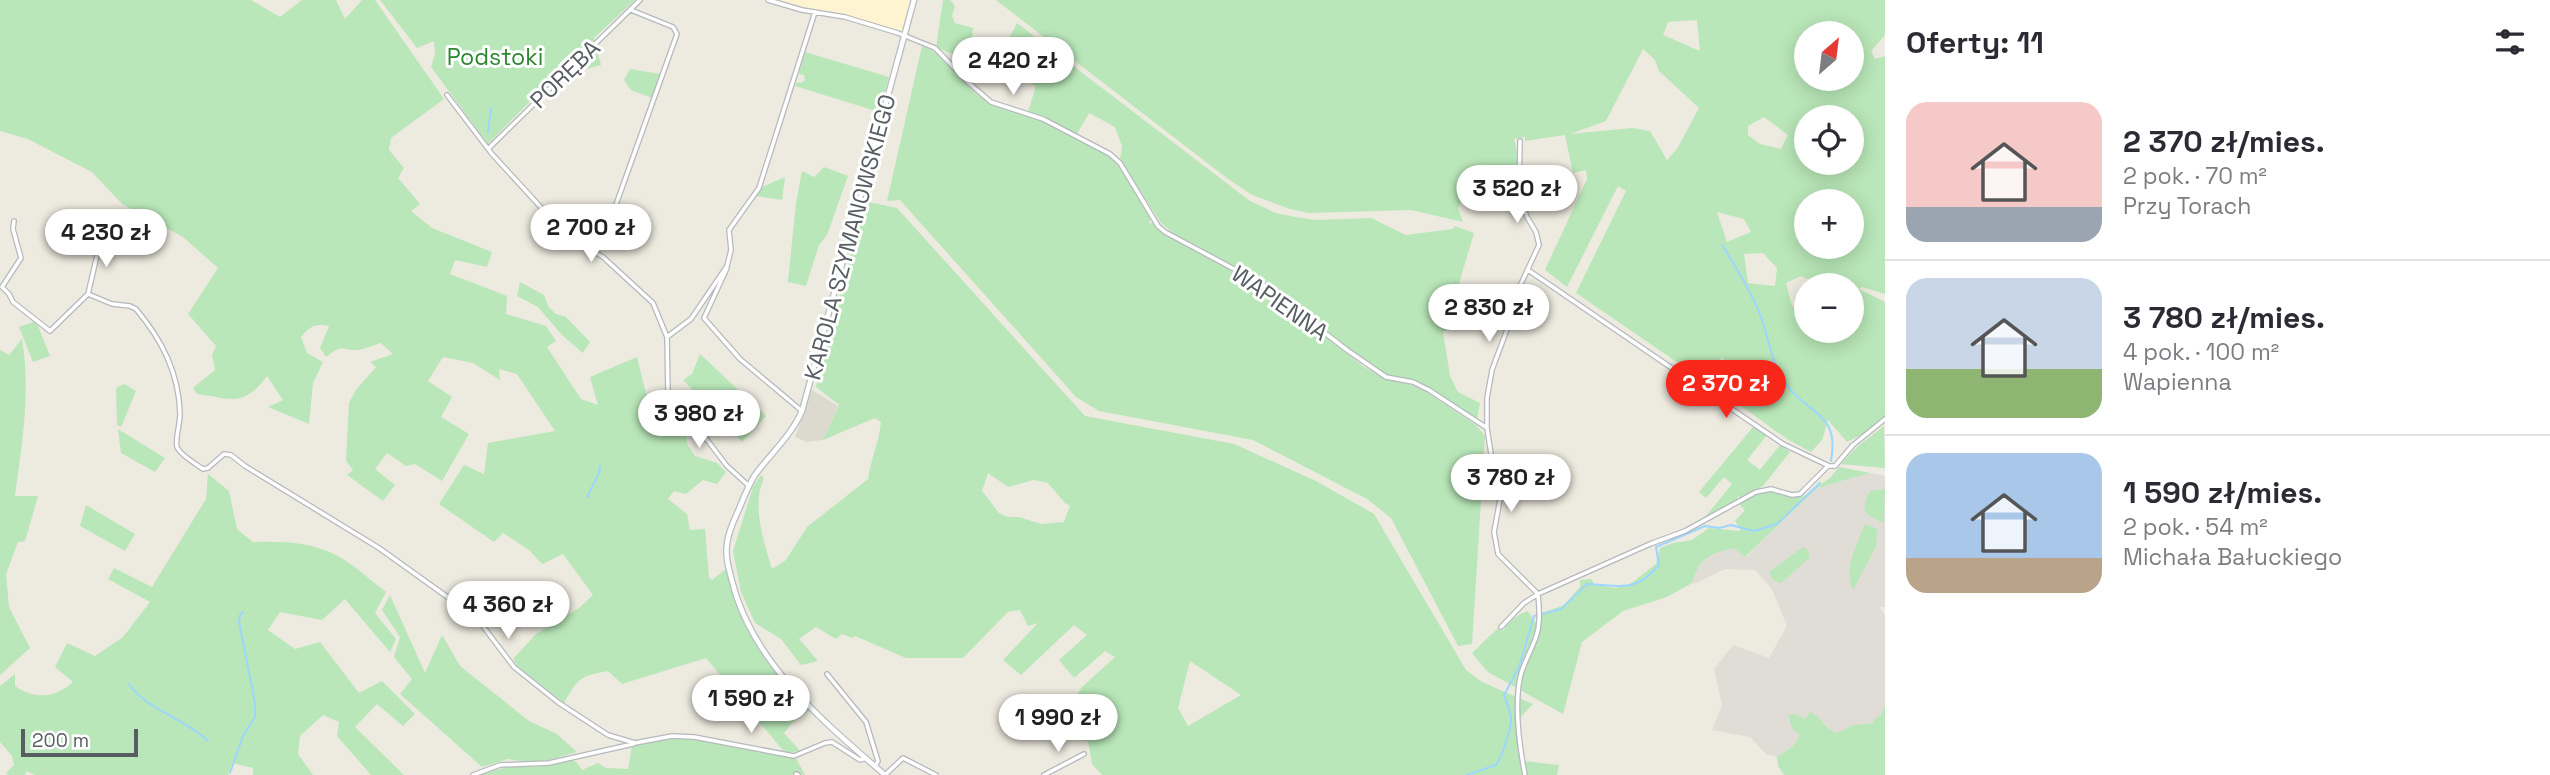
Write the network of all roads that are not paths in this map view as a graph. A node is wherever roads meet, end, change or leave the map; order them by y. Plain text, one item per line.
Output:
1 (640, 0) edge
2 (768, 0) edge
3 (914, 0) edge
4 (631, 10) junction
5 (815, 12) junction
6 (904, 36) junction
7 (447, 95) dead end
8 (1520, 141) dead end
9 (489, 148) junction
10 (15, 222) dead end
11 (107, 235) dead end
12 (592, 249) junction
13 (727, 266) junction
14 (1528, 270) junction
15 (88, 294) junction
16 (667, 337) junction
17 (802, 411) junction
18 (1885, 419) edge
19 (1487, 428) junction
20 (1828, 466) junction
21 (749, 486) junction
22 (1538, 594) junction
23 (1501, 627) dead end
24 (827, 674) dead end
25 (635, 743) junction
26 (1084, 754) dead end
27 (866, 758) junction
28 (875, 766) junction
29 (473, 775) edge
30 (885, 775) edge
31 (936, 775) edge
32 (1044, 775) edge
33 (1525, 775) edge

1 - 4 street, PORĘBA
2 - 5 street, WAPIENNA
3 - 6 street, KAROLA SZYMANOWSKIEGO
4 - 9 street, PORĘBA
4 - 12 street
5 - 6 street, WAPIENNA
5 - 13 street
6 - 17 street, KAROLA SZYMANOWSKIEGO
6 - 19 street, WAPIENNA
7 - 9 street
8 - 14 street
9 - 12 street
10 - 15 street
11 - 15 street
12 - 16 street
13 - 16 street
13 - 17 street
14 - 19 street
14 - 20 street
15 - 25 street
16 - 21 street
17 - 21 street, KAROLA SZYMANOWSKIEGO
18 - 20 street
19 - 22 street
20 - 22 street
21 - 27 street, KAROLA SZYMANOWSKIEGO
22 - 23 street
22 - 33 street
24 - 28 street
25 - 27 street
25 - 29 street
26 - 32 street
27 - 28 street, KAROLA SZYMANOWSKIEGO
28 - 30 street, KAROLA SZYMANOWSKIEGO
30 - 31 street

